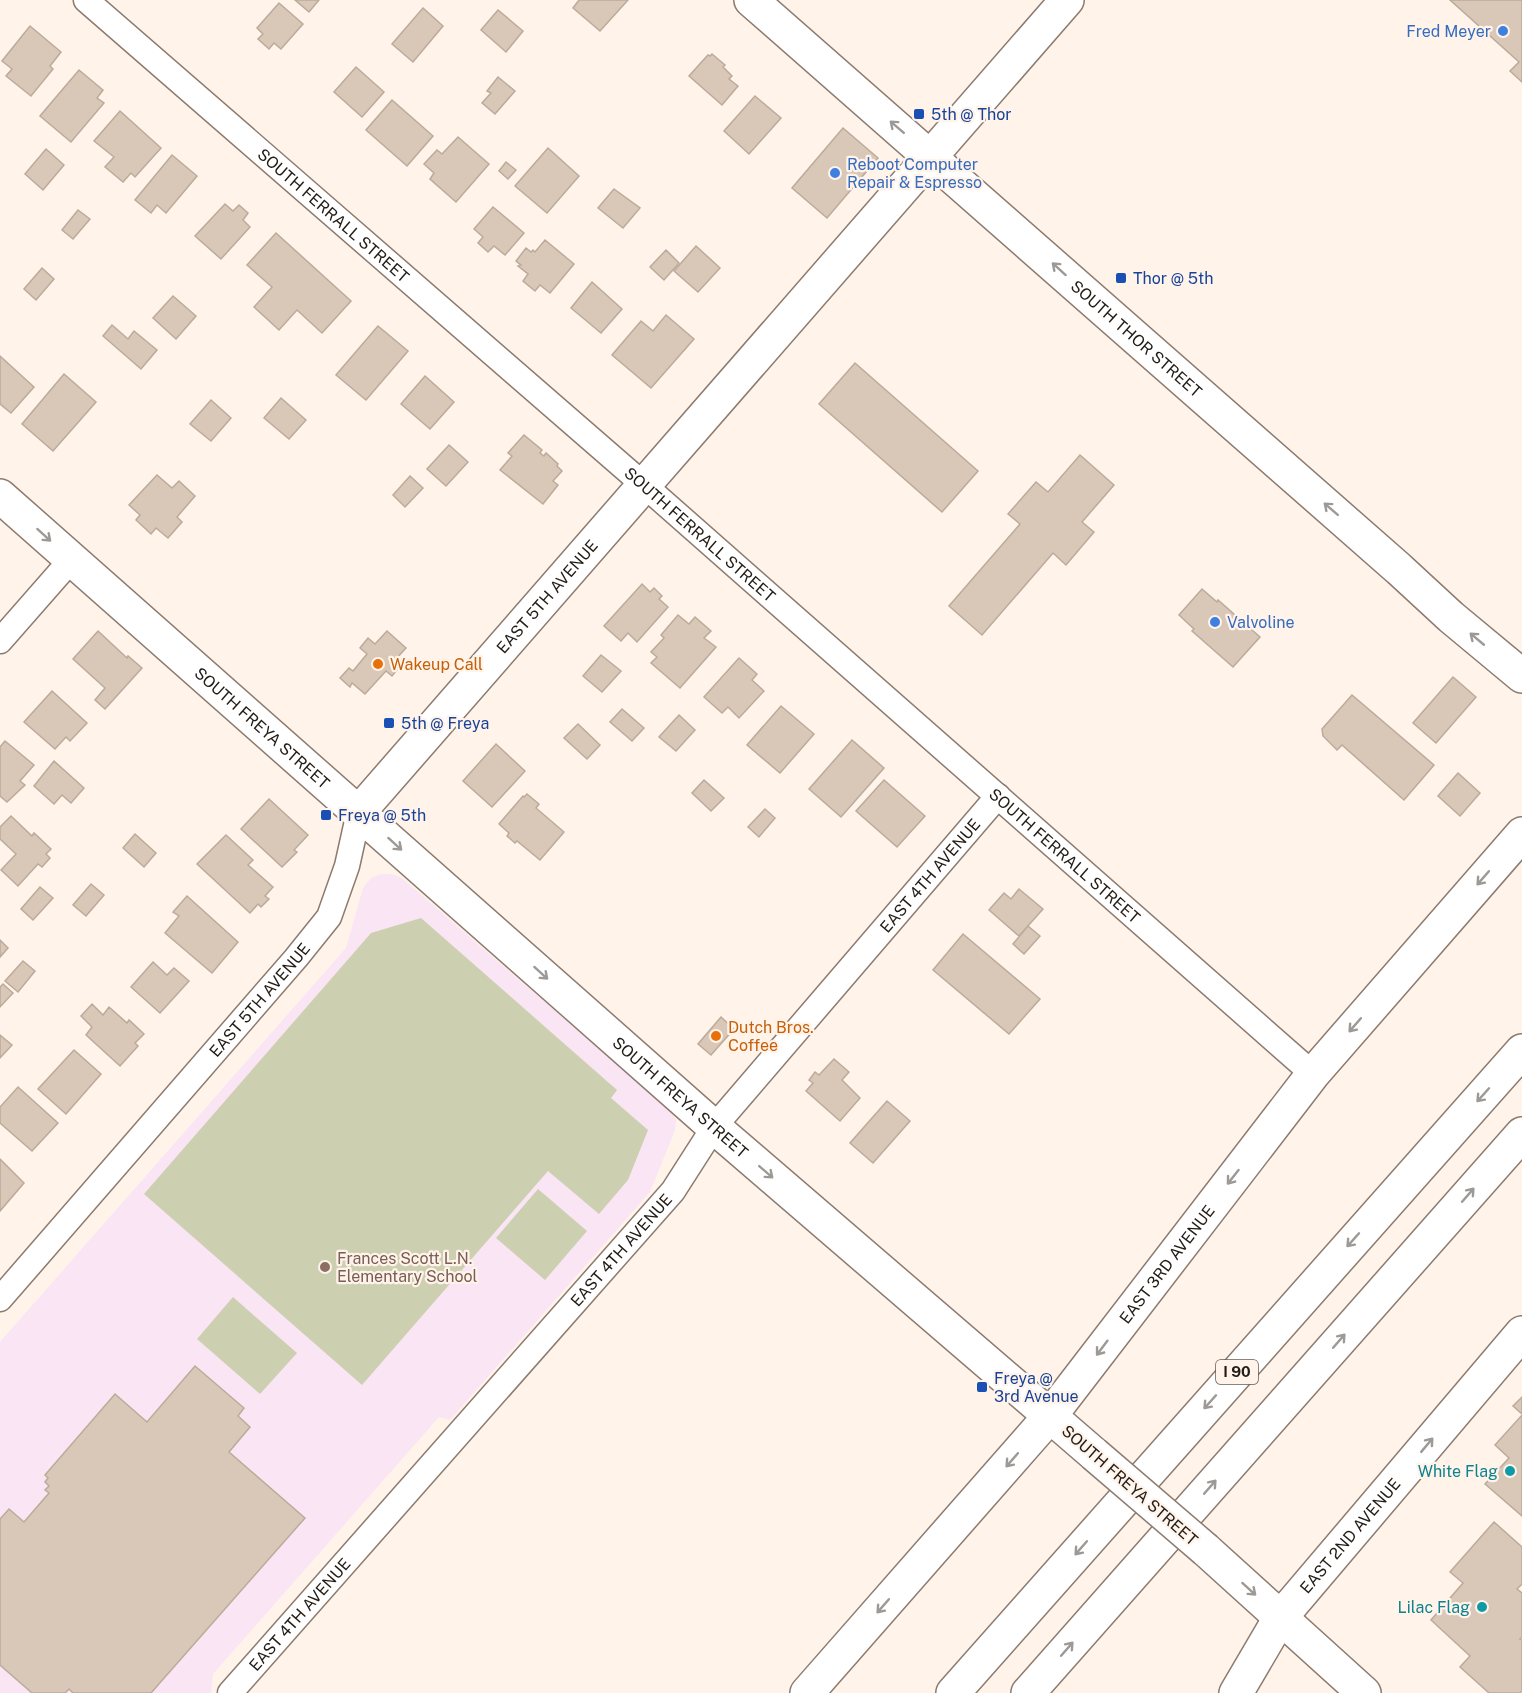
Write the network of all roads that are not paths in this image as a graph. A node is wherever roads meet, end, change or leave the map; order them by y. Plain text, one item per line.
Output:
1 (86, 0) edge
2 (751, 0) edge
3 (1066, 0) edge
4 (931, 156) junction
5 (644, 485) junction
6 (0, 496) edge
7 (71, 560) junction
8 (0, 641) edge
9 (1522, 676) edge
10 (998, 796) junction
11 (359, 812) junction
12 (1522, 834) edge
13 (1522, 1051) edge
14 (1313, 1074) junction
15 (714, 1126) junction
16 (1522, 1134) edge
17 (0, 1299) edge
18 (1522, 1333) edge
19 (1050, 1416) junction
20 (1280, 1618) junction
21 (231, 1693) edge
22 (807, 1693) edge
23 (953, 1693) edge
24 (1028, 1693) edge
25 (1236, 1693) edge
26 (1364, 1693) edge

1 - 5 street, SOUTH FERRALL STREET
4 -> 2 main road, SOUTH THOR STREET
3 - 4 main road, EAST 5TH AVENUE
4 - 5 main road, EAST 5TH AVENUE
9 -> 4 main road, SOUTH THOR STREET
5 - 10 street, SOUTH FERRALL STREET
5 - 11 main road, EAST 5TH AVENUE
6 -> 7 main road, SOUTH FREYA STREET
7 - 8 street
7 - 11 main road, SOUTH FREYA STREET
10 - 14 street, SOUTH FERRALL STREET
10 - 15 street, EAST 4TH AVENUE
11 -> 15 main road, SOUTH FREYA STREET
11 - 17 street, EAST 5TH AVENUE
12 -> 14 main road, EAST 3RD AVENUE
13 -> 23 main road, I 90
14 -> 19 main road, EAST 3RD AVENUE
15 -> 19 main road, SOUTH FREYA STREET
15 - 21 street, EAST 4TH AVENUE
24 -> 16 main road
20 -> 18 main road, EAST 2ND AVENUE
19 -> 20 main road, SOUTH FREYA STREET, bridge
19 -> 22 main road, EAST 3RD AVENUE
20 - 25 main road, EAST 2ND AVENUE
20 - 26 main road, SOUTH FREYA STREET

